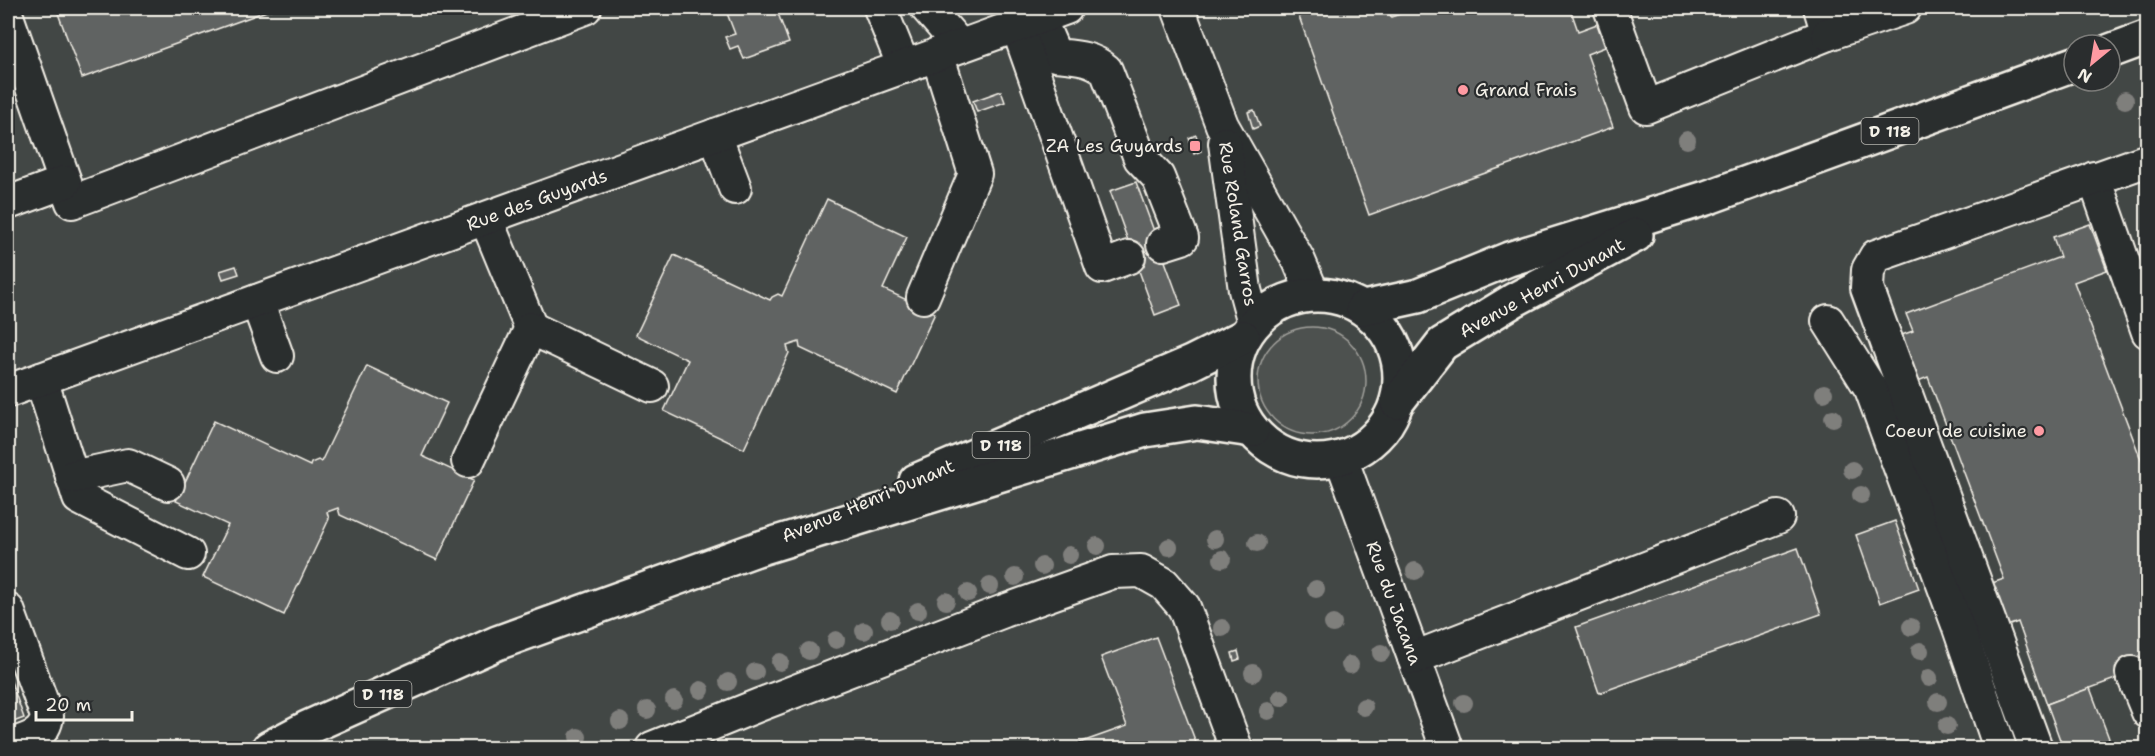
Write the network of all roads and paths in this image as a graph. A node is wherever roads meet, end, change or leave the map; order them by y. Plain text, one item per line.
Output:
1 (585, 8) edge
2 (880, 8) edge
3 (927, 8) edge
4 (1178, 8) edge
5 (1610, 8) edge
6 (1905, 8) edge
7 (1040, 17) edge
8 (8, 19) edge
9 (1824, 21) edge
10 (2148, 37) edge
11 (2122, 47) edge
12 (948, 50) junction
13 (904, 67) junction
14 (2062, 68) edge
15 (1222, 124) junction
16 (715, 135) junction
17 (2148, 160) edge
18 (2094, 178) junction
19 (65, 182) junction
20 (735, 188) dead end
21 (1706, 198) junction
22 (8, 203) edge
23 (486, 219) junction
24 (1163, 244) dead end
25 (1129, 257) dead end
26 (1313, 294) junction
27 (923, 297) dead end
28 (257, 302) junction
29 (1363, 308) junction
30 (1828, 321) dead end
31 (531, 328) junction
32 (1249, 330) junction
33 (2148, 332) edge
34 (277, 356) dead end
35 (41, 379) junction
36 (652, 386) dead end
37 (8, 391) edge
38 (1397, 402) junction
39 (1252, 430) junction
40 (1341, 458) junction
41 (468, 461) dead end
42 (72, 477) junction
43 (168, 484) dead end
44 (1778, 516) dead end
45 (757, 549) junction
46 (188, 554) dead end
47 (8, 610) edge
48 (1414, 658) junction
49 (2132, 673) dead end
50 (2148, 712) edge
51 (8, 746) edge
52 (1440, 746) edge
53 (269, 748) edge
54 (652, 748) edge
55 (1236, 748) edge
56 (2000, 748) edge
57 (2036, 748) edge

1 - 19 street
2 - 13 street
3 - 12 street
4 - 15 street, Rue Roland Garros
5 - 9 street
6 - 9 street
7 - 12 street, Rue des Guyards
7 - 24 street
7 - 25 street
8 - 19 street
10 - 11 main road
12 - 13 street, Rue des Guyards
12 - 27 street
13 - 16 street, Rue des Guyards
14 - 21 main road, Avenue Henri Dunant / D 118
15 - 26 street, Rue Roland Garros
15 - 32 street, Rue Roland Garros
16 - 20 street
16 - 23 street, Rue des Guyards
17 - 18 street
18 - 33 street
18 - 57 street
19 - 22 street
21 - 29 main road, Avenue Henri Dunant / D 118
21 - 38 main road, Avenue Henri Dunant / D 118
23 - 28 street, Rue des Guyards
23 - 31 street
26 - 29 main road
26 - 32 main road
28 - 34 street
28 - 35 street, Rue des Guyards
29 - 38 main road
30 - 56 street
31 - 36 street
31 - 41 street
32 - 39 main road
32 - 45 main road, Avenue Henri Dunant / D 118
35 - 37 street, Rue des Guyards
35 - 42 street
38 - 40 main road
39 - 40 main road
39 - 45 main road, Avenue Henri Dunant / D 118
40 - 48 street, Rue du Jacana
42 - 43 street
42 - 46 street
44 - 48 street
45 - 53 main road, Avenue Henri Dunant / D 118
47 - 51 street
48 - 52 street, Rue du Jacana
49 - 50 street
54 - 55 street

